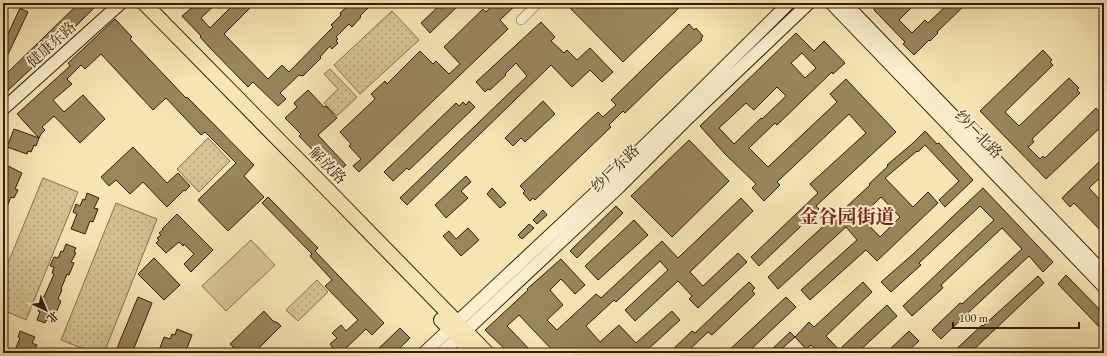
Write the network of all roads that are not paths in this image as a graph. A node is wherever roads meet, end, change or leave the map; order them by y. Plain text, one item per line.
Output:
1 (121, 3) edge
2 (136, 3) edge
3 (144, 3) edge
4 (538, 3) edge
5 (789, 3) edge
6 (809, 3) edge
7 (831, 3) edge
8 (845, 3) edge
9 (521, 20) dead end
10 (3, 109) edge
11 (1104, 273) edge
12 (1104, 287) edge
13 (458, 330) junction
14 (424, 353) edge
15 (442, 353) edge
16 (473, 353) edge
17 (487, 353) edge

1 - 10 main road, 健康东路
2 - 13 main road, 解放路
3 - 13 main road, 解放路
4 - 9 street
5 - 13 main road, 纱厂东路
6 - 13 main road, 纱厂东路
7 - 12 main road, 纱厂北路
8 - 11 main road, 纱厂北路
13 - 14 main road, 纱厂东路
13 - 15 main road, 纱厂东路
13 - 16 main road, 解放路
13 - 17 main road, 解放路

